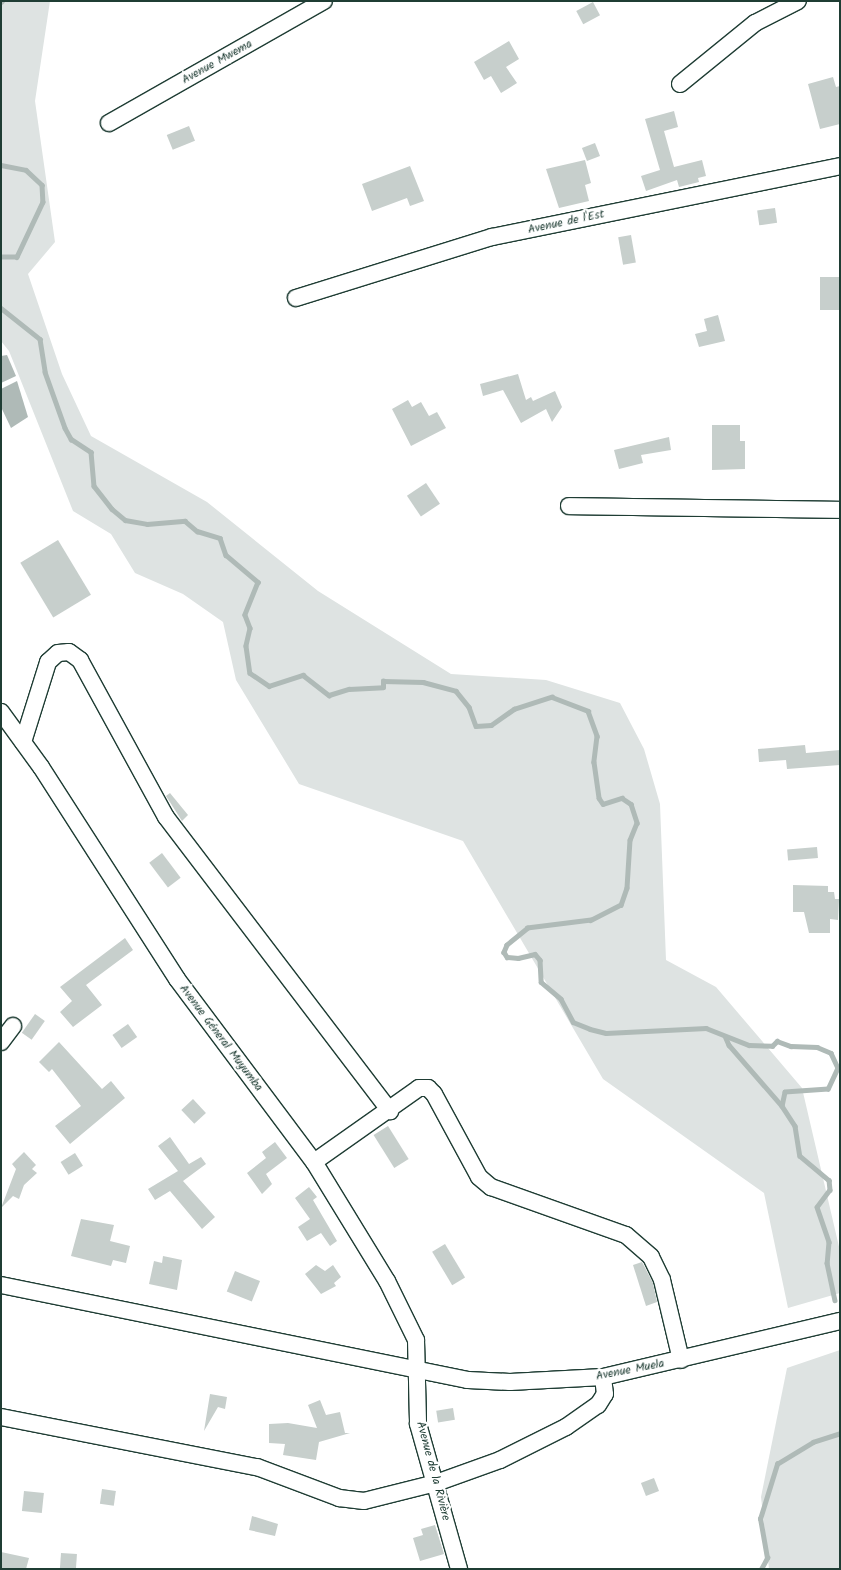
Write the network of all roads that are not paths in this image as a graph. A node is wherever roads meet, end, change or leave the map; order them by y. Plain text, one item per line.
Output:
1 (324, 1) edge
2 (798, 1) edge
3 (680, 84) dead end
4 (109, 123) dead end
5 (840, 166) edge
6 (296, 298) dead end
7 (569, 506) dead end
8 (840, 510) edge
9 (1, 712) edge
10 (23, 742) junction
11 (13, 1026) dead end
12 (1, 1042) edge
13 (390, 1111) junction
14 (314, 1162) junction
15 (1, 1285) edge
16 (840, 1321) edge
17 (681, 1360) junction
18 (417, 1371) junction
19 (603, 1377) junction
20 (1, 1417) edge
21 (436, 1483) junction
22 (459, 1569) edge

1 - 4 street, Avenue Mwema
2 - 3 street
5 - 6 street, Avenue de l'Est
7 - 8 street
9 - 10 street, Avenue Géneral Muyumba
10 - 13 street
10 - 14 street, Avenue Géneral Muyumba
11 - 12 street
13 - 14 street
13 - 17 street
14 - 18 street, Avenue Géneral Muyumba
15 - 18 street, Avenue Muela
16 - 17 street, Avenue Muela
17 - 19 street, Avenue Muela
18 - 19 street, Avenue Muela
18 - 21 street, Avenue de la Rivière
19 - 21 street
20 - 21 street
21 - 22 street, Avenue de la Rivière

